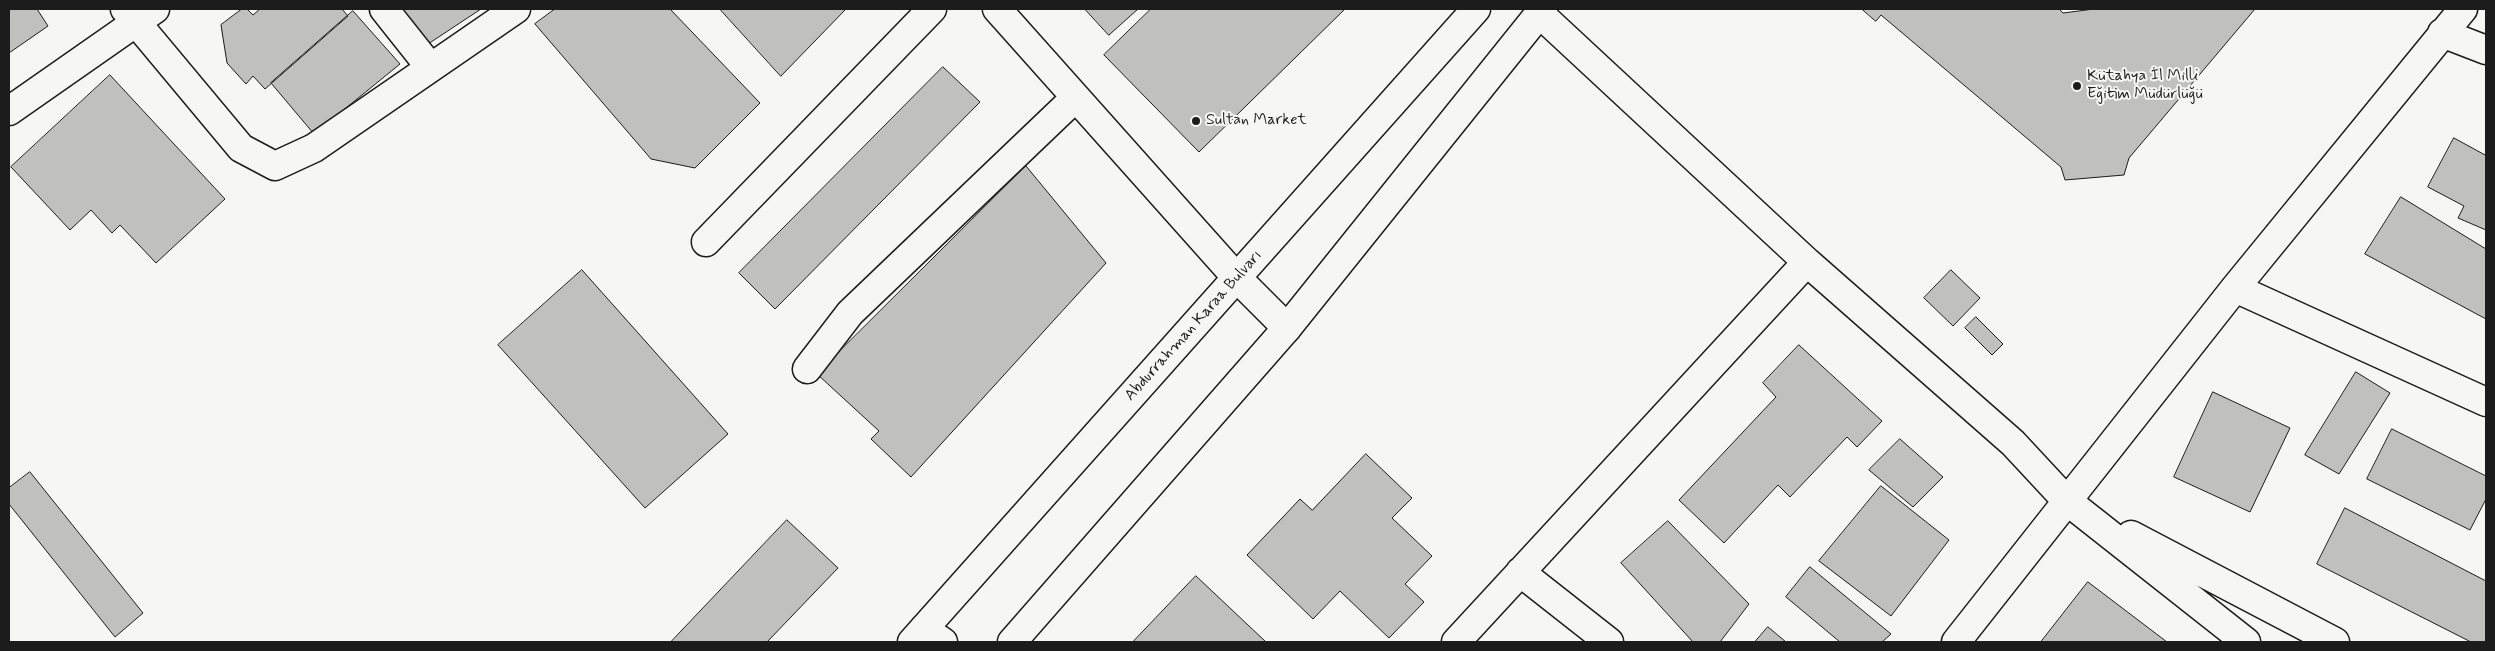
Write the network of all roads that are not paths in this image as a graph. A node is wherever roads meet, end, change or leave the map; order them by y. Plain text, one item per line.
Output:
1 (384, 9) edge
2 (516, 9) edge
3 (932, 9) edge
4 (997, 9) edge
5 (1476, 9) edge
6 (2463, 9) edge
7 (1541, 11) edge
8 (138, 13) edge
9 (2442, 32) junction
10 (2486, 50) edge
11 (430, 67) junction
12 (1075, 98) junction
13 (9, 111) edge
14 (706, 242) dead end
15 (1807, 262) junction
16 (1237, 278) junction
17 (2235, 288) junction
18 (1287, 328) junction
19 (807, 369) dead end
20 (2486, 402) edge
21 (2066, 500) junction
22 (1520, 572) junction
23 (926, 638) edge
24 (1012, 642) edge
25 (1456, 642) edge
26 (1609, 642) edge
27 (1956, 642) edge
28 (2246, 642) edge
29 (2335, 642) edge

1 - 11 street
2 - 11 street
3 - 14 street
4 - 12 street
5 - 16 street, Abdurrahman Karaa Bulvarı
6 - 9 street
7 - 15 street
7 - 18 street
8 - 11 street
8 - 13 street
9 - 10 street
9 - 17 street
12 - 16 street
12 - 19 street
15 - 21 street
15 - 22 street
16 - 18 street
16 - 23 street, Abdurrahman Karaa Bulvarı
17 - 20 street
17 - 21 street
18 - 24 street
21 - 27 street
21 - 28 street
21 - 29 street
22 - 25 street
22 - 26 street

